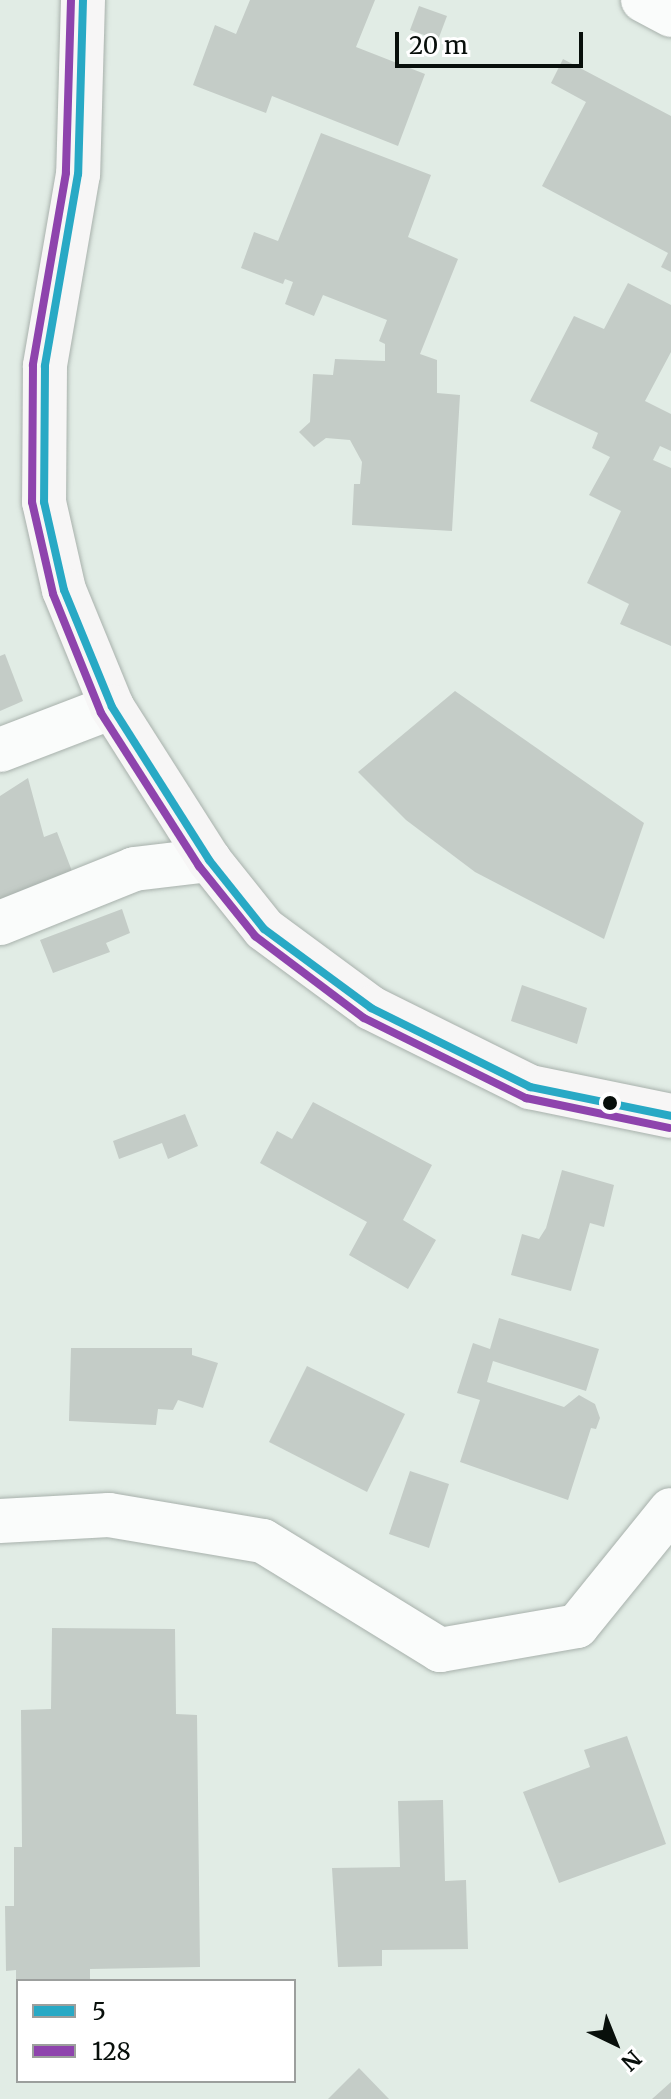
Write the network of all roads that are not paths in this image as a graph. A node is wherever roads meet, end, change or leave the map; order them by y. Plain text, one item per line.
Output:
1 (83, 0) edge
2 (643, 0) edge
3 (671, 15) edge
4 (112, 707) junction
5 (0, 750) edge
6 (209, 860) junction
7 (0, 923) edge
8 (671, 1116) edge
9 (671, 1510) edge
10 (0, 1521) edge

1 - 4 street
2 - 3 street
4 - 5 street
4 - 6 street
6 - 7 street
6 - 8 street
9 - 10 street

